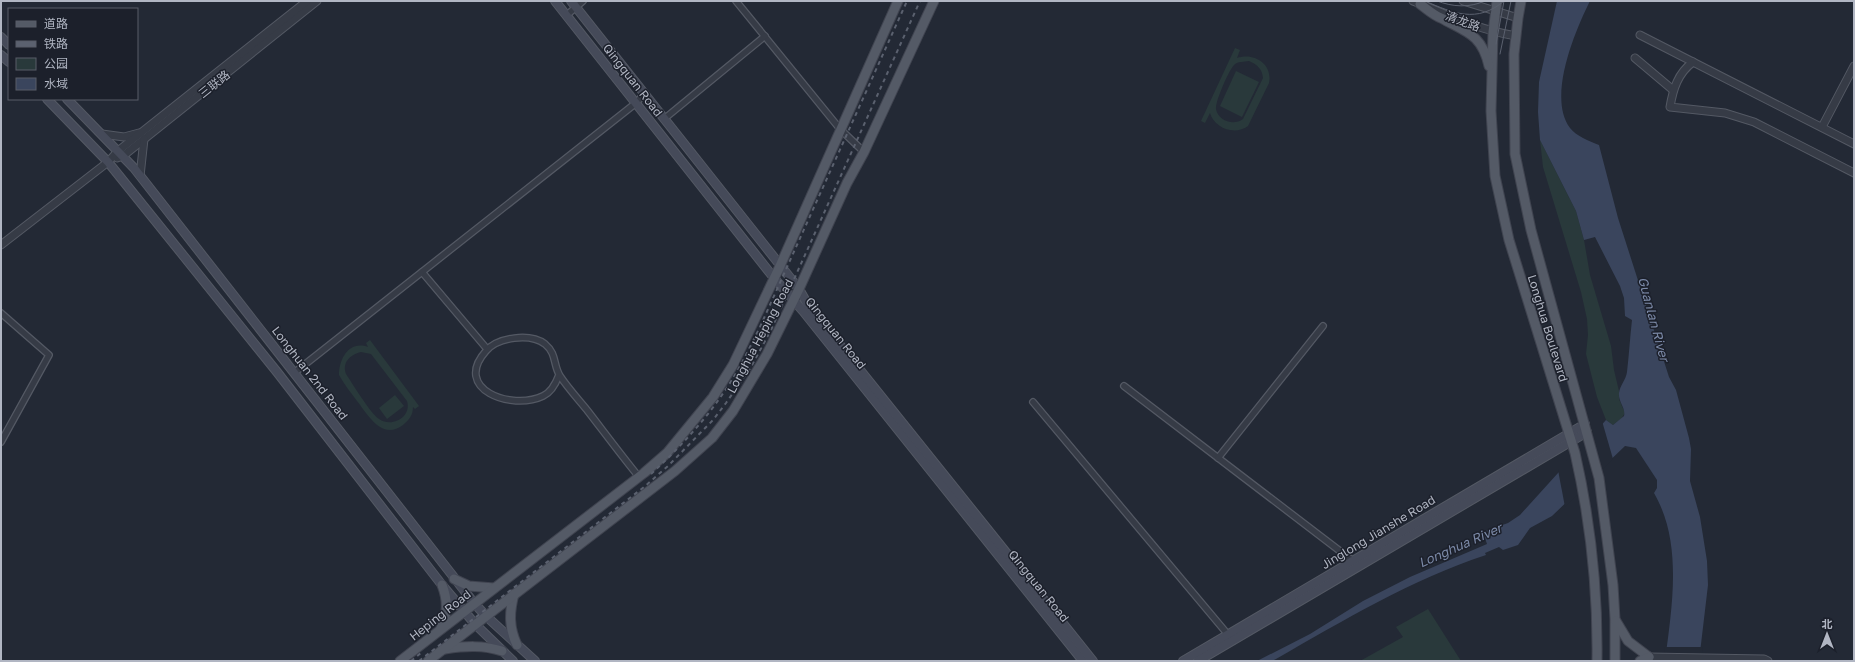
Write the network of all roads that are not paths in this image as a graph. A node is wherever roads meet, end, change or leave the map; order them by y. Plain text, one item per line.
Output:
1 (307, 1) edge
2 (317, 1) edge
3 (556, 1) edge
4 (583, 1) edge
5 (736, 1) edge
6 (898, 1) edge
7 (934, 1) edge
8 (1464, 1) edge
9 (1498, 1) edge
10 (1521, 1) edge
11 (1417, 3) edge
12 (573, 4) edge
13 (1495, 12) junction
14 (566, 15) junction
15 (1518, 18) junction
16 (1493, 32) junction
17 (1640, 35) dead end
18 (765, 36) junction
19 (1516, 36) junction
20 (1635, 58) dead end
21 (1693, 62) junction
22 (1854, 66) edge
23 (1492, 79) junction
24 (1673, 90) junction
25 (644, 94) junction
26 (48, 100) edge
27 (68, 100) edge
28 (636, 103) junction
29 (664, 118) junction
30 (1822, 127) junction
31 (840, 129) junction
32 (102, 134) junction
33 (143, 136) junction
34 (1854, 144) edge
35 (864, 152) junction
36 (121, 154) junction
37 (108, 162) junction
38 (1854, 173) edge
39 (140, 176) junction
40 (1, 245) edge
41 (780, 266) junction
42 (422, 272) junction
43 (774, 278) junction
44 (799, 289) junction
45 (794, 300) junction
46 (1, 313) edge
47 (1323, 326) dead end
48 (487, 349) junction
49 (294, 373) junction
50 (559, 375) junction
51 (1124, 386) dead end
52 (1033, 402) dead end
53 (1587, 432) junction
54 (1570, 438) junction
55 (1, 442) edge
56 (1218, 458) junction
57 (639, 477) junction
58 (1352, 561) junction
59 (454, 579) junction
60 (442, 585) junction
61 (494, 588) junction
62 (514, 594) junction
63 (474, 603) junction
64 (464, 611) junction
65 (486, 616) junction
66 (1615, 619) junction
67 (476, 624) junction
68 (441, 629) junction
69 (1231, 637) junction
70 (517, 645) junction
71 (444, 649) junction
72 (502, 651) junction
73 (1649, 657) junction
74 (1748, 660) edge
75 (400, 661) edge
76 (428, 661) edge
77 (513, 661) edge
78 (535, 661) edge
79 (1084, 661) edge
80 (1093, 661) edge
81 (1183, 661) edge
82 (1198, 661) edge
83 (1597, 661) edge
84 (1615, 661) edge
85 (1640, 661) edge
86 (1768, 661) edge

1 - 33 street, 三联路
2 - 33 street, 三联路
3 - 14 main road, Qingquan Road
4 - 12 street
5 - 18 street
6 - 31 main road, Longhua Heping Road
7 - 35 main road, Longhua Heping Road
8 - 13 street, 清龙路
9 - 13 main road, Longhua Boulevard
10 - 15 main road, Longhua Boulevard
11 - 16 street, 清龙路
11 - 23 main road
12 - 14 street
12 - 25 main road, Qingquan Road
13 - 15 street, 清龙路
13 - 16 main road, Longhua Boulevard
14 - 28 main road, Qingquan Road
15 - 19 main road, Longhua Boulevard
16 - 19 street, 清龙路
16 - 23 main road, Longhua Boulevard
17 - 21 street
18 - 29 street
18 - 31 street
19 - 53 main road, Longhua Boulevard
20 - 24 street
21 - 24 street
21 - 30 street
22 - 30 street
23 - 54 main road, Longhua Boulevard
24 - 38 street
25 - 28 street
25 - 29 main road, Qingquan Road
26 - 37 main road
27 - 32 main road, Longhuan 2nd Road
28 - 42 street
28 - 43 main road, Qingquan Road
29 - 41 main road, Qingquan Road
30 - 34 street
31 - 35 street
31 - 41 main road, Longhua Heping Road
32 - 33 street
32 - 36 main road, Longhuan 2nd Road
33 - 36 street, 三联路
33 - 39 street
35 - 44 main road, Longhua Heping Road
36 - 37 street, 三联路
36 - 39 main road, Longhuan 2nd Road
37 - 40 street, 三联路
37 - 60 main road
39 - 49 main road, Longhuan 2nd Road
41 - 43 main road, Longhua Heping Road
41 - 44 main road, Qingquan Road
42 - 48 street
42 - 49 street
43 - 45 main road, Qingquan Road
43 - 57 main road, Longhua Heping Road
44 - 45 main road, Longhua Heping Road
44 - 80 main road, Qingquan Road
45 - 62 main road, Longhua Heping Road
45 - 79 main road, Qingquan Road
46 - 55 street
47 - 56 street
48 - 50 street
48 - 50 street
49 - 59 main road, Longhuan 2nd Road
50 - 57 street
51 - 56 street
52 - 69 street
53 - 54 main road, Jinglong Jianshe Road
53 - 66 main road, Longhua Boulevard
54 - 58 main road, Jinglong Jianshe Road
54 - 69 main road, Jinglong Jianshe Road
54 - 83 main road, Longhua Boulevard
56 - 58 street
57 - 61 main road, Longhua Heping Road
58 - 69 main road, Jinglong Jianshe Road
59 - 61 main road
59 - 63 main road, Longhuan 2nd Road
60 - 64 main road
60 - 68 main road
61 - 63 main road, Heping Road
62 - 65 main road, Longhua Heping Road
62 - 70 main road
63 - 64 main road, Heping Road
63 - 65 main road, Longhuan 2nd Road
64 - 67 main road
64 - 68 main road, Heping Road
65 - 67 main road
65 - 70 main road, Longhuan 2nd Road
66 - 73 main road
66 - 84 main road, Longhua Boulevard
67 - 71 main road
67 - 72 main road
68 - 75 main road, Heping Road
69 - 81 main road, Jinglong Jianshe Road
69 - 82 main road, Jinglong Jianshe Road
70 - 78 main road, Longhuan 2nd Road
71 - 72 main road
71 - 76 main road
72 - 77 main road
73 - 74 street
73 - 85 main road
74 - 86 street

